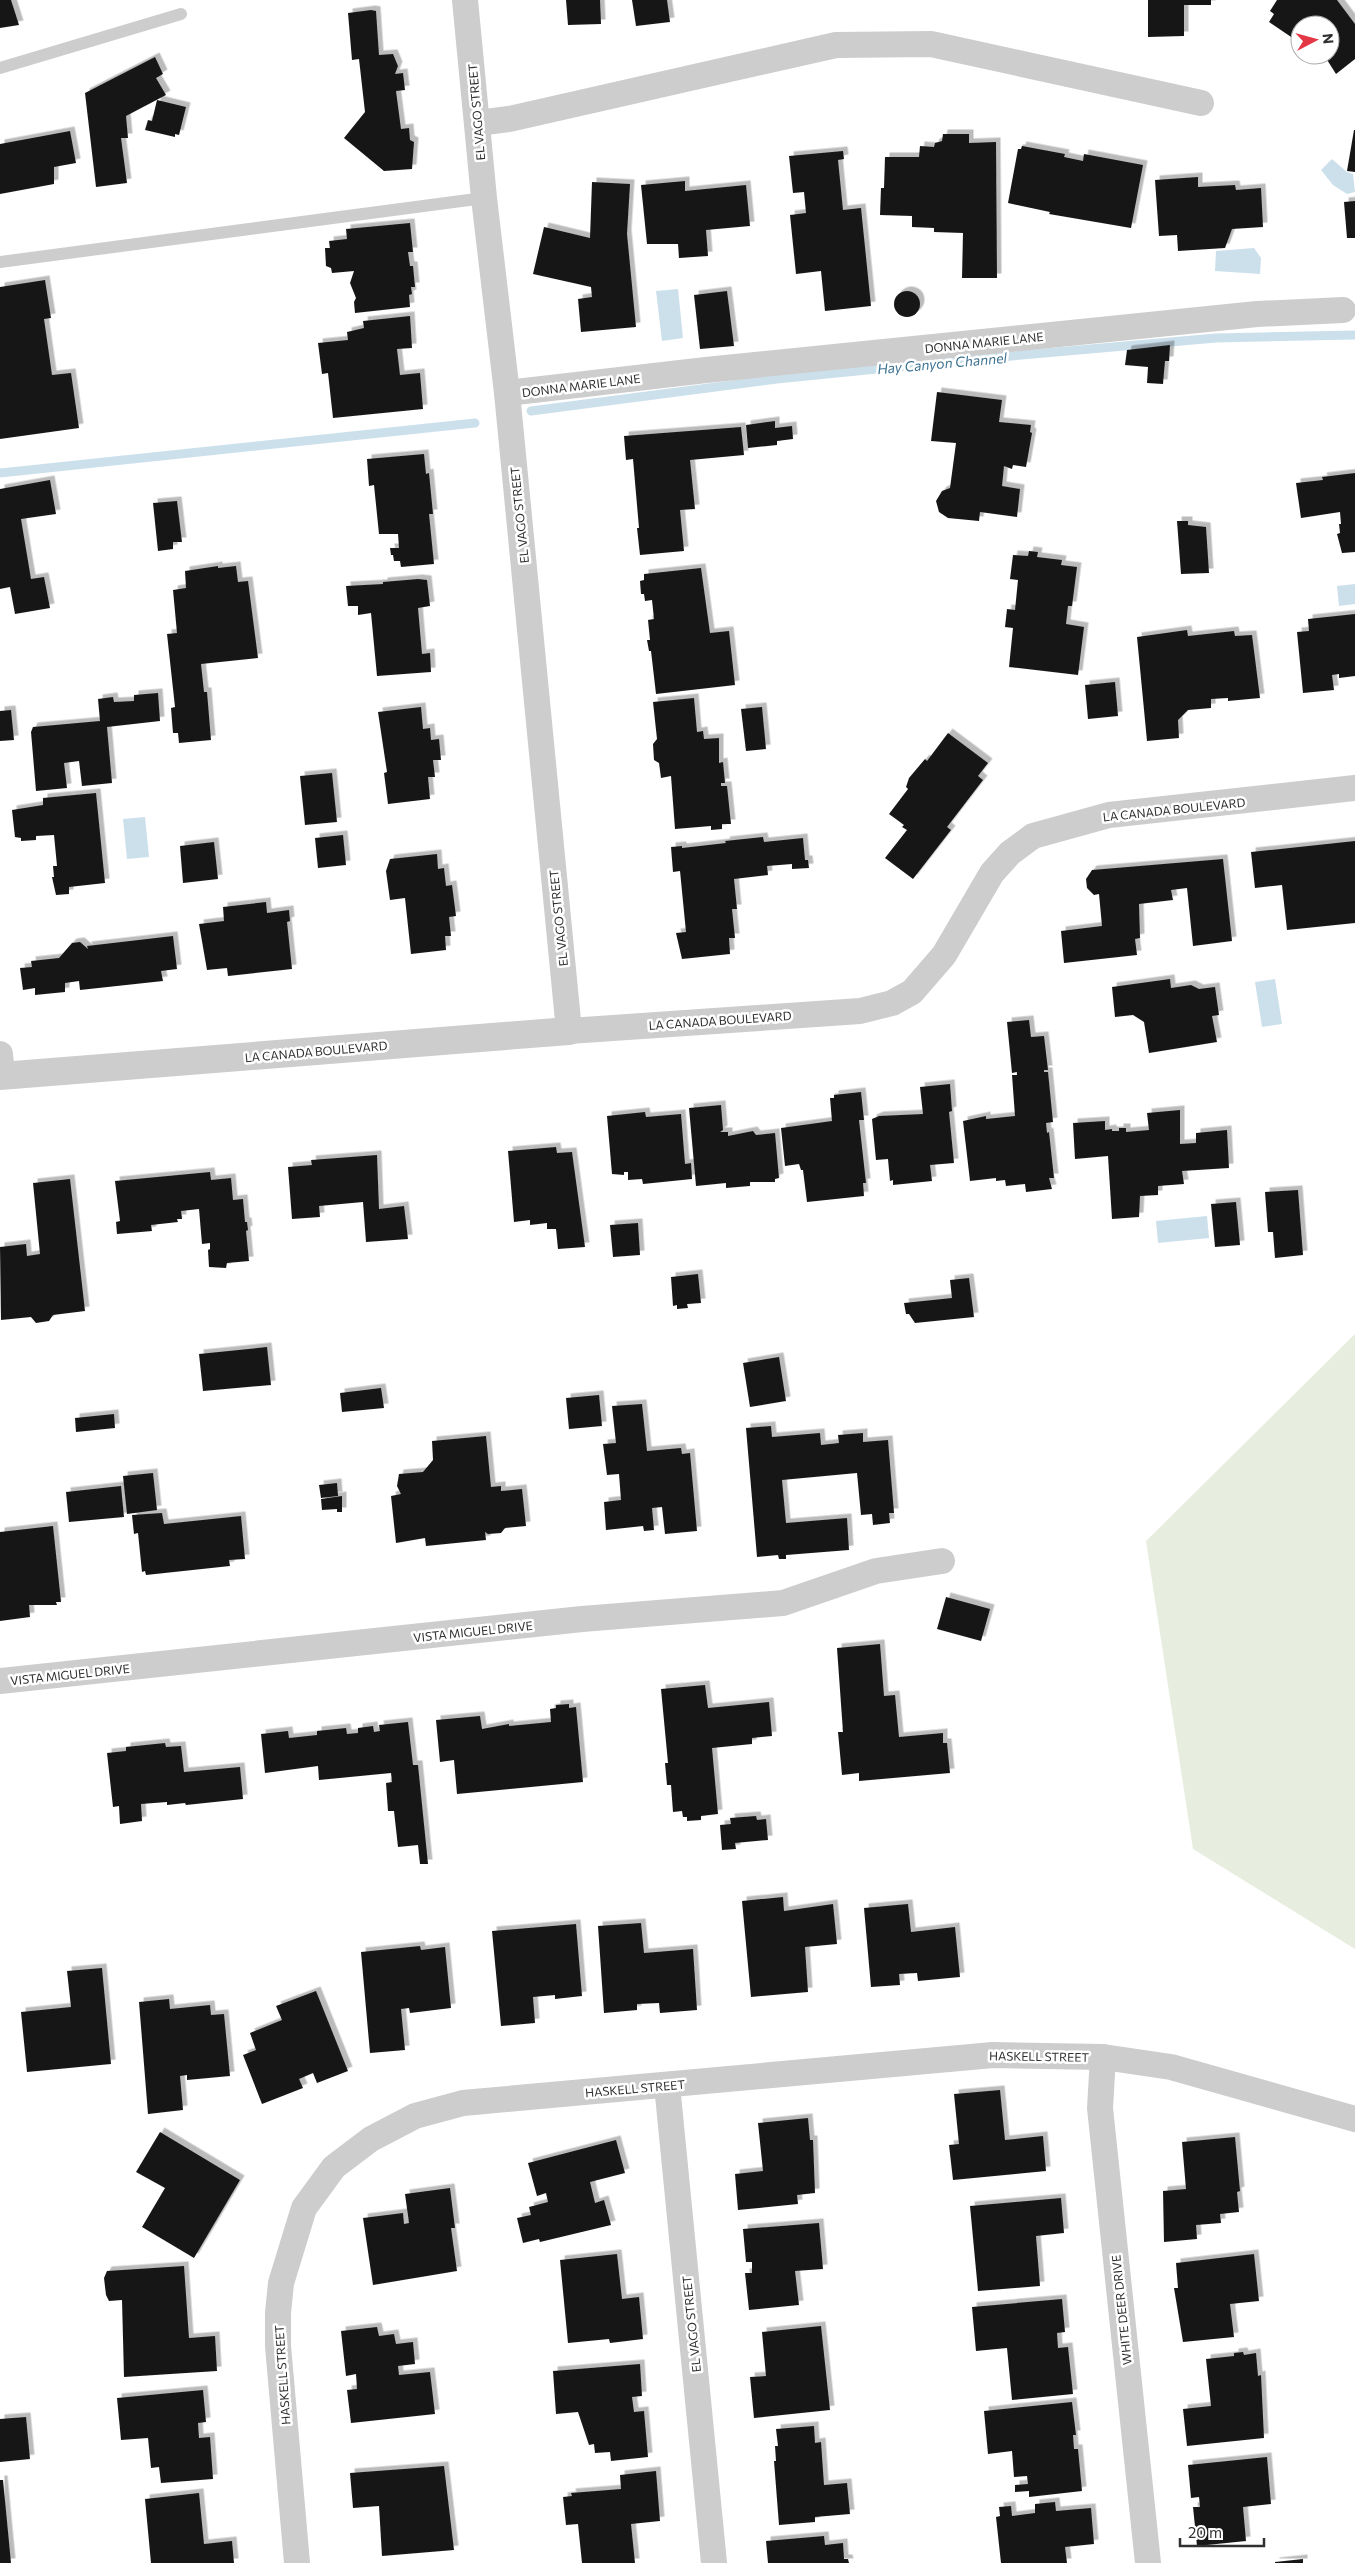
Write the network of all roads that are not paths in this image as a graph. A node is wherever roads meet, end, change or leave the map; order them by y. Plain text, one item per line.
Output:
1 (466, 0) edge
2 (181, 14) dead end
3 (0, 68) edge
4 (1201, 103) dead end
5 (478, 123) junction
6 (484, 198) junction
7 (0, 262) edge
8 (1342, 310) dead end
9 (507, 393) junction
10 (1355, 788) edge
11 (569, 1031) junction
12 (0, 1069) edge
13 (942, 1561) dead end
14 (0, 1681) edge
15 (1102, 2057) junction
16 (667, 2085) junction
17 (1355, 2118) edge
18 (297, 2563) edge
19 (714, 2563) edge
20 (1148, 2563) edge

1 - 5 street, EL VAGO STREET
2 - 3 lane
4 - 5 street
5 - 6 street, EL VAGO STREET
6 - 7 lane
6 - 9 street, EL VAGO STREET
8 - 9 street, DONNA MARIE LANE
9 - 11 street, EL VAGO STREET
10 - 11 street, LA CANADA BOULEVARD
11 - 12 street, LA CANADA BOULEVARD
13 - 14 street, VISTA MIGUEL DRIVE
15 - 16 street, HASKELL STREET
15 - 17 street, HASKELL STREET
15 - 20 street, WHITE DEER DRIVE
16 - 18 street, HASKELL STREET
16 - 19 street, EL VAGO STREET

